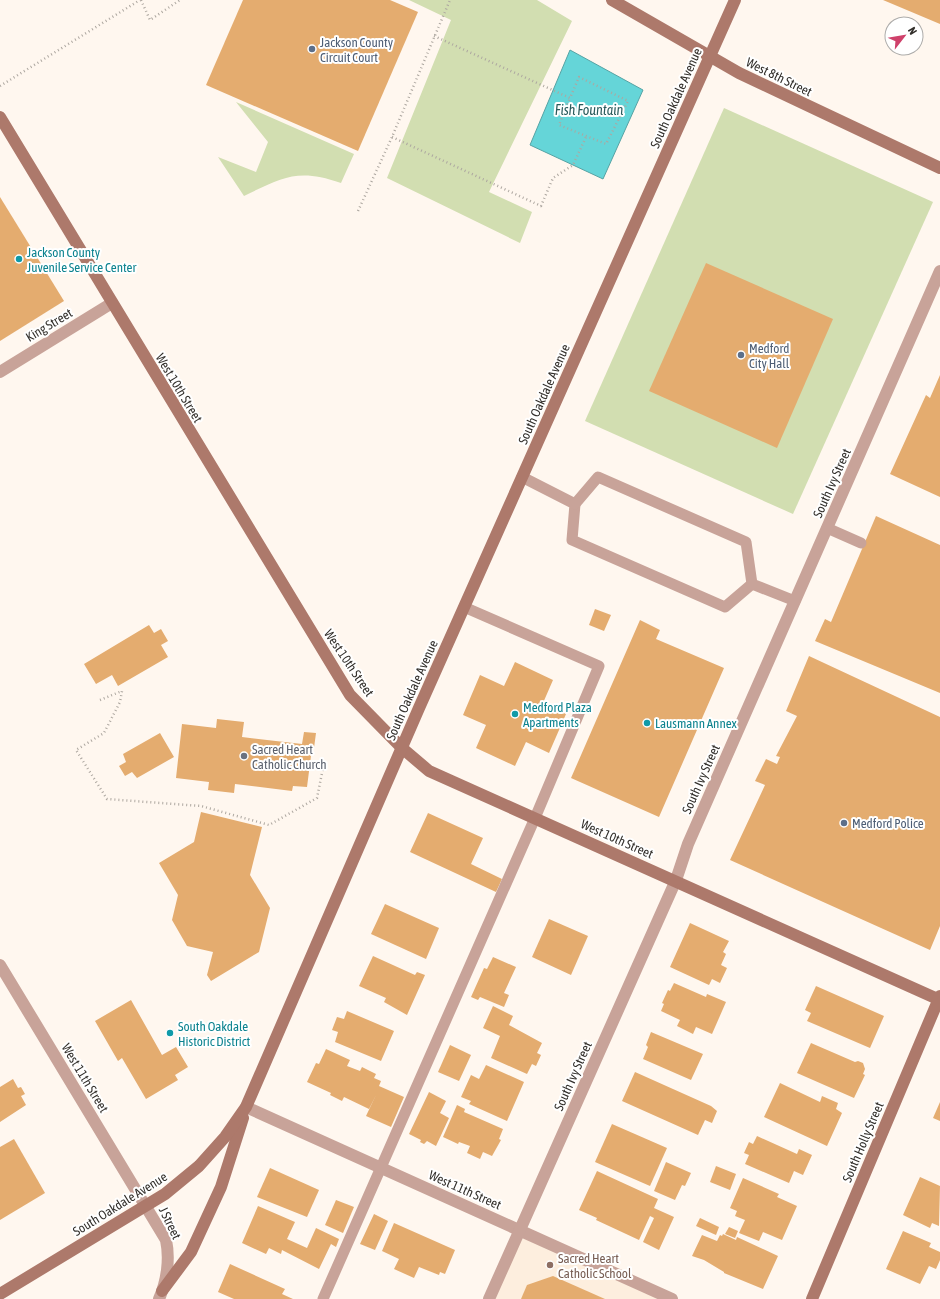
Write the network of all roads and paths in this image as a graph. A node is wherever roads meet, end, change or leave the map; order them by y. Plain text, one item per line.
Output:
1 (140, 0) edge
2 (180, 0) edge
3 (450, 0) edge
4 (612, 0) edge
5 (735, 0) edge
6 (434, 36) junction
7 (710, 56) junction
8 (0, 86) edge
9 (570, 98) junction
10 (0, 117) edge
11 (392, 137) junction
12 (586, 137) junction
13 (940, 168) edge
14 (358, 211) dead end
15 (940, 271) edge
16 (112, 303) junction
17 (0, 372) edge
18 (522, 477) junction
19 (575, 504) junction
20 (827, 528) junction
21 (861, 543) dead end
22 (752, 584) junction
23 (796, 601) junction
24 (464, 607) junction
25 (100, 700) dead end
26 (402, 748) junction
27 (310, 764) dead end
28 (534, 818) junction
29 (676, 880) junction
30 (0, 965) edge
31 (940, 999) edge
32 (246, 1107) junction
33 (381, 1168) junction
34 (146, 1206) junction
35 (519, 1230) junction
36 (0, 1294) edge
37 (161, 1295) edge
38 (323, 1299) edge
39 (489, 1299) edge
40 (672, 1299) edge
41 (812, 1299) edge

1 - 2 path
1 - 8 path
3 - 6 path
4 - 7 street, West 8th Street
5 - 7 street, South Oakdale Avenue
6 - 9 path
6 - 11 path
7 - 13 street, West 8th Street
7 - 18 street, South Oakdale Avenue
9 - 12 path
9 - 12 path
10 - 16 street, West 10th Street
11 - 12 path
11 - 14 path
15 - 20 street, South Ivy Street
16 - 17 street, King Street
16 - 26 street, West 10th Street
18 - 19 lane
18 - 24 street, South Oakdale Avenue
19 - 22 lane
19 - 22 lane
20 - 21 lane
20 - 23 street, South Ivy Street
22 - 23 lane
23 - 29 street, South Ivy Street
24 - 26 street, South Oakdale Avenue
24 - 28 lane
25 - 27 path
26 - 28 street, West 10th Street
26 - 32 street, South Oakdale Avenue
28 - 29 street, West 10th Street
28 - 33 lane
29 - 31 street, West 10th Street
29 - 35 street, South Ivy Street
30 - 34 street, West 11th Street
31 - 41 street, South Holly Street
32 - 33 street, West 11th Street
32 - 34 street, South Oakdale Avenue
32 - 37 street
33 - 35 street, West 11th Street
33 - 38 lane
34 - 36 street, South Oakdale Avenue
34 - 37 street, J Street
35 - 39 street, South Ivy Street
35 - 40 street, West 11th Street

